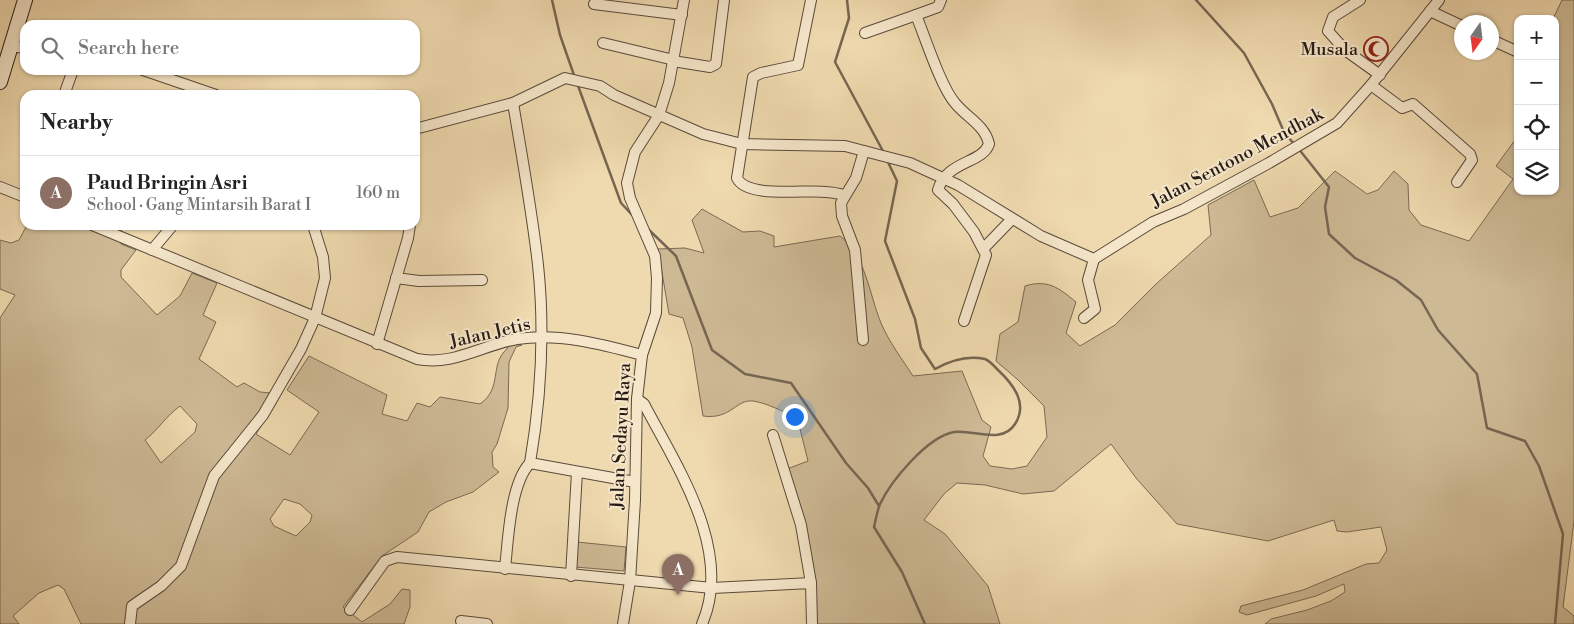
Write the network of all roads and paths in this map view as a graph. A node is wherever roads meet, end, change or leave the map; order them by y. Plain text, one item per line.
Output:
1 (25, 0) edge
2 (684, 0) edge
3 (724, 0) edge
4 (812, 0) edge
5 (941, 0) edge
6 (1360, 0) edge
7 (1440, 0) edge
8 (594, 4) dead end
9 (1430, 11) junction
10 (916, 14) junction
11 (682, 15) junction
12 (1454, 22) edge
13 (864, 33) dead end
14 (602, 43) dead end
15 (1499, 43) edge
16 (10, 46) junction
17 (20, 47) edge
18 (1514, 50) edge
19 (673, 61) junction
20 (71, 75) edge
21 (157, 75) edge
22 (1380, 75) junction
23 (0, 82) edge
24 (1372, 85) junction
25 (66, 90) edge
26 (201, 90) edge
27 (513, 103) junction
28 (659, 115) junction
29 (420, 128) edge
30 (742, 144) junction
31 (864, 150) junction
32 (943, 178) junction
33 (1457, 182) dead end
34 (0, 187) edge
35 (20, 195) edge
36 (845, 195) junction
37 (1012, 219) junction
38 (104, 230) edge
39 (169, 230) edge
40 (315, 230) edge
41 (409, 230) edge
42 (984, 248) junction
43 (152, 250) junction
44 (1094, 259) junction
45 (396, 278) junction
46 (482, 280) dead end
47 (315, 318) junction
48 (1084, 318) dead end
49 (964, 321) dead end
50 (541, 337) junction
51 (863, 340) dead end
52 (377, 344) junction
53 (642, 354) junction
54 (636, 399) junction
55 (773, 435) dead end
56 (530, 463) junction
57 (578, 472) junction
58 (635, 482) junction
59 (505, 569) junction
60 (571, 576) junction
61 (630, 581) junction
62 (812, 583) junction
63 (712, 588) junction
64 (350, 610) dead end
65 (461, 621) dead end
66 (130, 624) edge
67 (487, 624) edge
68 (623, 624) edge
69 (702, 624) edge
70 (812, 624) edge

1 - 16 main road
2 - 11 street, Jalan Sedayu Raya
3 - 19 street
4 - 30 street
5 - 10 street
6 - 22 street
7 - 9 street, Jalan Sentono Mendhak
8 - 11 street
9 - 12 street
9 - 22 street, Jalan Sentono Mendhak
10 - 13 street
10 - 32 street
11 - 19 street, Jalan Sedayu Raya
14 - 19 street
15 - 18 street
16 - 17 street
16 - 23 main road
19 - 28 street, Jalan Sedayu Raya
20 - 25 street
21 - 26 street
22 - 24 street, Jalan Sentono Mendhak
24 - 33 street
24 - 44 street, Jalan Sentono Mendhak
27 - 28 street
27 - 29 street
27 - 50 street
28 - 30 street
28 - 53 street, Jalan Sedayu Raya
30 - 31 street
30 - 36 street
31 - 32 street
31 - 36 street
32 - 37 street
32 - 42 street
34 - 35 street
36 - 51 street
37 - 42 street
37 - 44 street
38 - 43 street, Jalan Jetis
39 - 43 street
40 - 47 street
41 - 45 street
42 - 49 street
43 - 47 street, Jalan Jetis
44 - 48 street
45 - 46 street
45 - 52 street
47 - 52 street, Jalan Jetis
47 - 66 street
50 - 52 street, Jalan Jetis
50 - 53 street, Jalan Jetis
50 - 56 street
53 - 54 street, Jalan Sedayu Raya
54 - 58 street, Jalan Sedayu Raya
54 - 63 street
55 - 62 street
56 - 57 street
56 - 59 street
57 - 58 street
57 - 60 street
58 - 61 street, Jalan Sedayu Raya
59 - 60 street
59 - 64 street
60 - 61 street
61 - 63 street
61 - 68 street, Jalan Sedayu Raya
62 - 63 street
62 - 70 street
63 - 69 street
65 - 67 street

